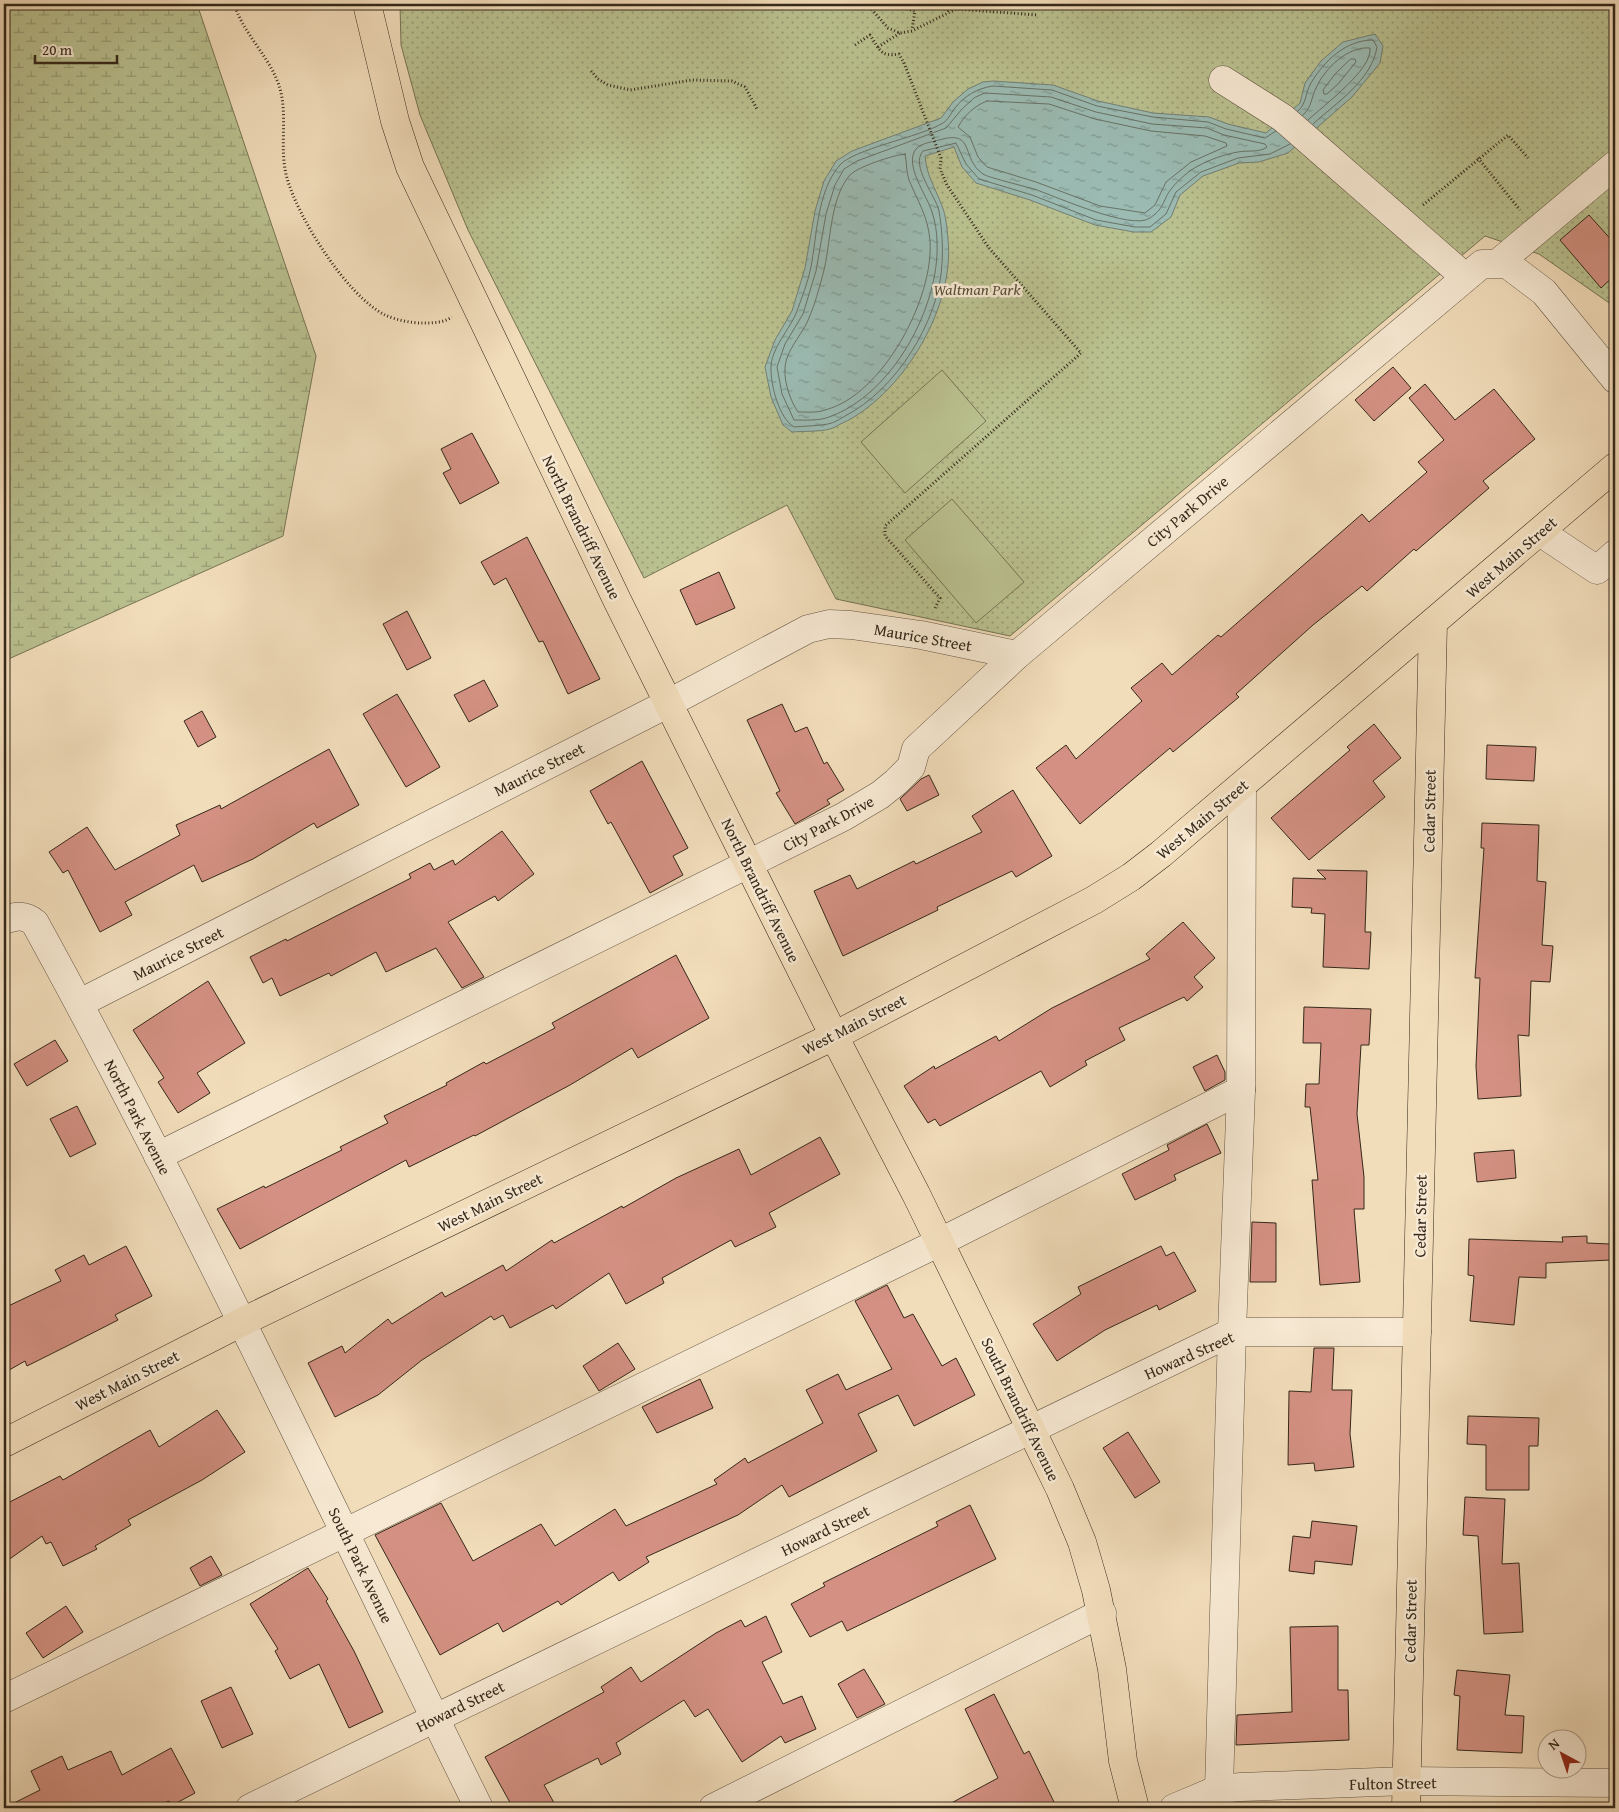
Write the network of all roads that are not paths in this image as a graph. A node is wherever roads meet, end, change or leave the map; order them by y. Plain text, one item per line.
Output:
1 (367, 4) edge
2 (1223, 80) dead end
3 (1615, 165) edge
4 (1498, 263) junction
5 (1465, 277) junction
6 (1615, 379) edge
7 (1615, 467) edge
8 (1540, 532) junction
9 (1615, 554) edge
10 (1433, 623) junction
11 (1017, 655) junction
12 (669, 703) junction
13 (1242, 786) junction
14 (748, 863) junction
15 (16, 918) edge
16 (80, 1003) junction
17 (834, 1036) junction
18 (1241, 1090) junction
19 (158, 1156) junction
20 (940, 1242) junction
21 (242, 1322) junction
22 (1232, 1332) junction
23 (1417, 1332) junction
24 (1032, 1430) junction
25 (4, 1443) edge
26 (346, 1533) junction
27 (1102, 1612) junction
28 (4, 1699) edge
29 (434, 1718) junction
30 (1406, 1781) junction
31 (1615, 1783) edge
32 (1219, 1789) junction
33 (250, 1808) edge
34 (479, 1808) edge
35 (713, 1808) edge
36 (1135, 1808) edge
37 (1174, 1808) edge
38 (1406, 1808) edge

1 - 12 main road, North Brandriff Avenue
2 - 5 street
3 - 4 street
4 - 5 street, City Park Drive
4 - 6 street
5 - 11 street, City Park Drive
7 - 8 main road, West Main Street
8 - 9 street
8 - 10 main road, West Main Street
10 - 13 main road, West Main Street
10 - 23 main road, Cedar Street
11 - 12 street, Maurice Street
11 - 14 street, City Park Drive
12 - 14 main road, North Brandriff Avenue
12 - 16 street, Maurice Street
13 - 17 main road, West Main Street
13 - 18 street
14 - 17 main road, North Brandriff Avenue
14 - 19 street
15 - 16 street, North Park Avenue
16 - 19 street, North Park Avenue
17 - 20 main road, South Brandriff Avenue
17 - 21 main road, West Main Street
18 - 20 street
18 - 22 street
19 - 21 street, North Park Avenue
20 - 24 main road, South Brandriff Avenue
20 - 26 street
21 - 25 main road, West Main Street
21 - 26 street, South Park Avenue
22 - 23 street, Howard Street
22 - 24 street, Howard Street
22 - 32 street
23 - 30 main road, Cedar Street
24 - 27 main road, South Brandriff Avenue
24 - 29 street, Howard Street
26 - 28 street
26 - 29 street, South Park Avenue
27 - 35 street
27 - 36 main road, South Brandriff Avenue
29 - 33 street, Howard Street
29 - 34 street, South Park Avenue
30 - 31 street, Fulton Street
30 - 32 street, Fulton Street
30 - 38 main road, Cedar Street
32 - 37 street, Fulton Street

